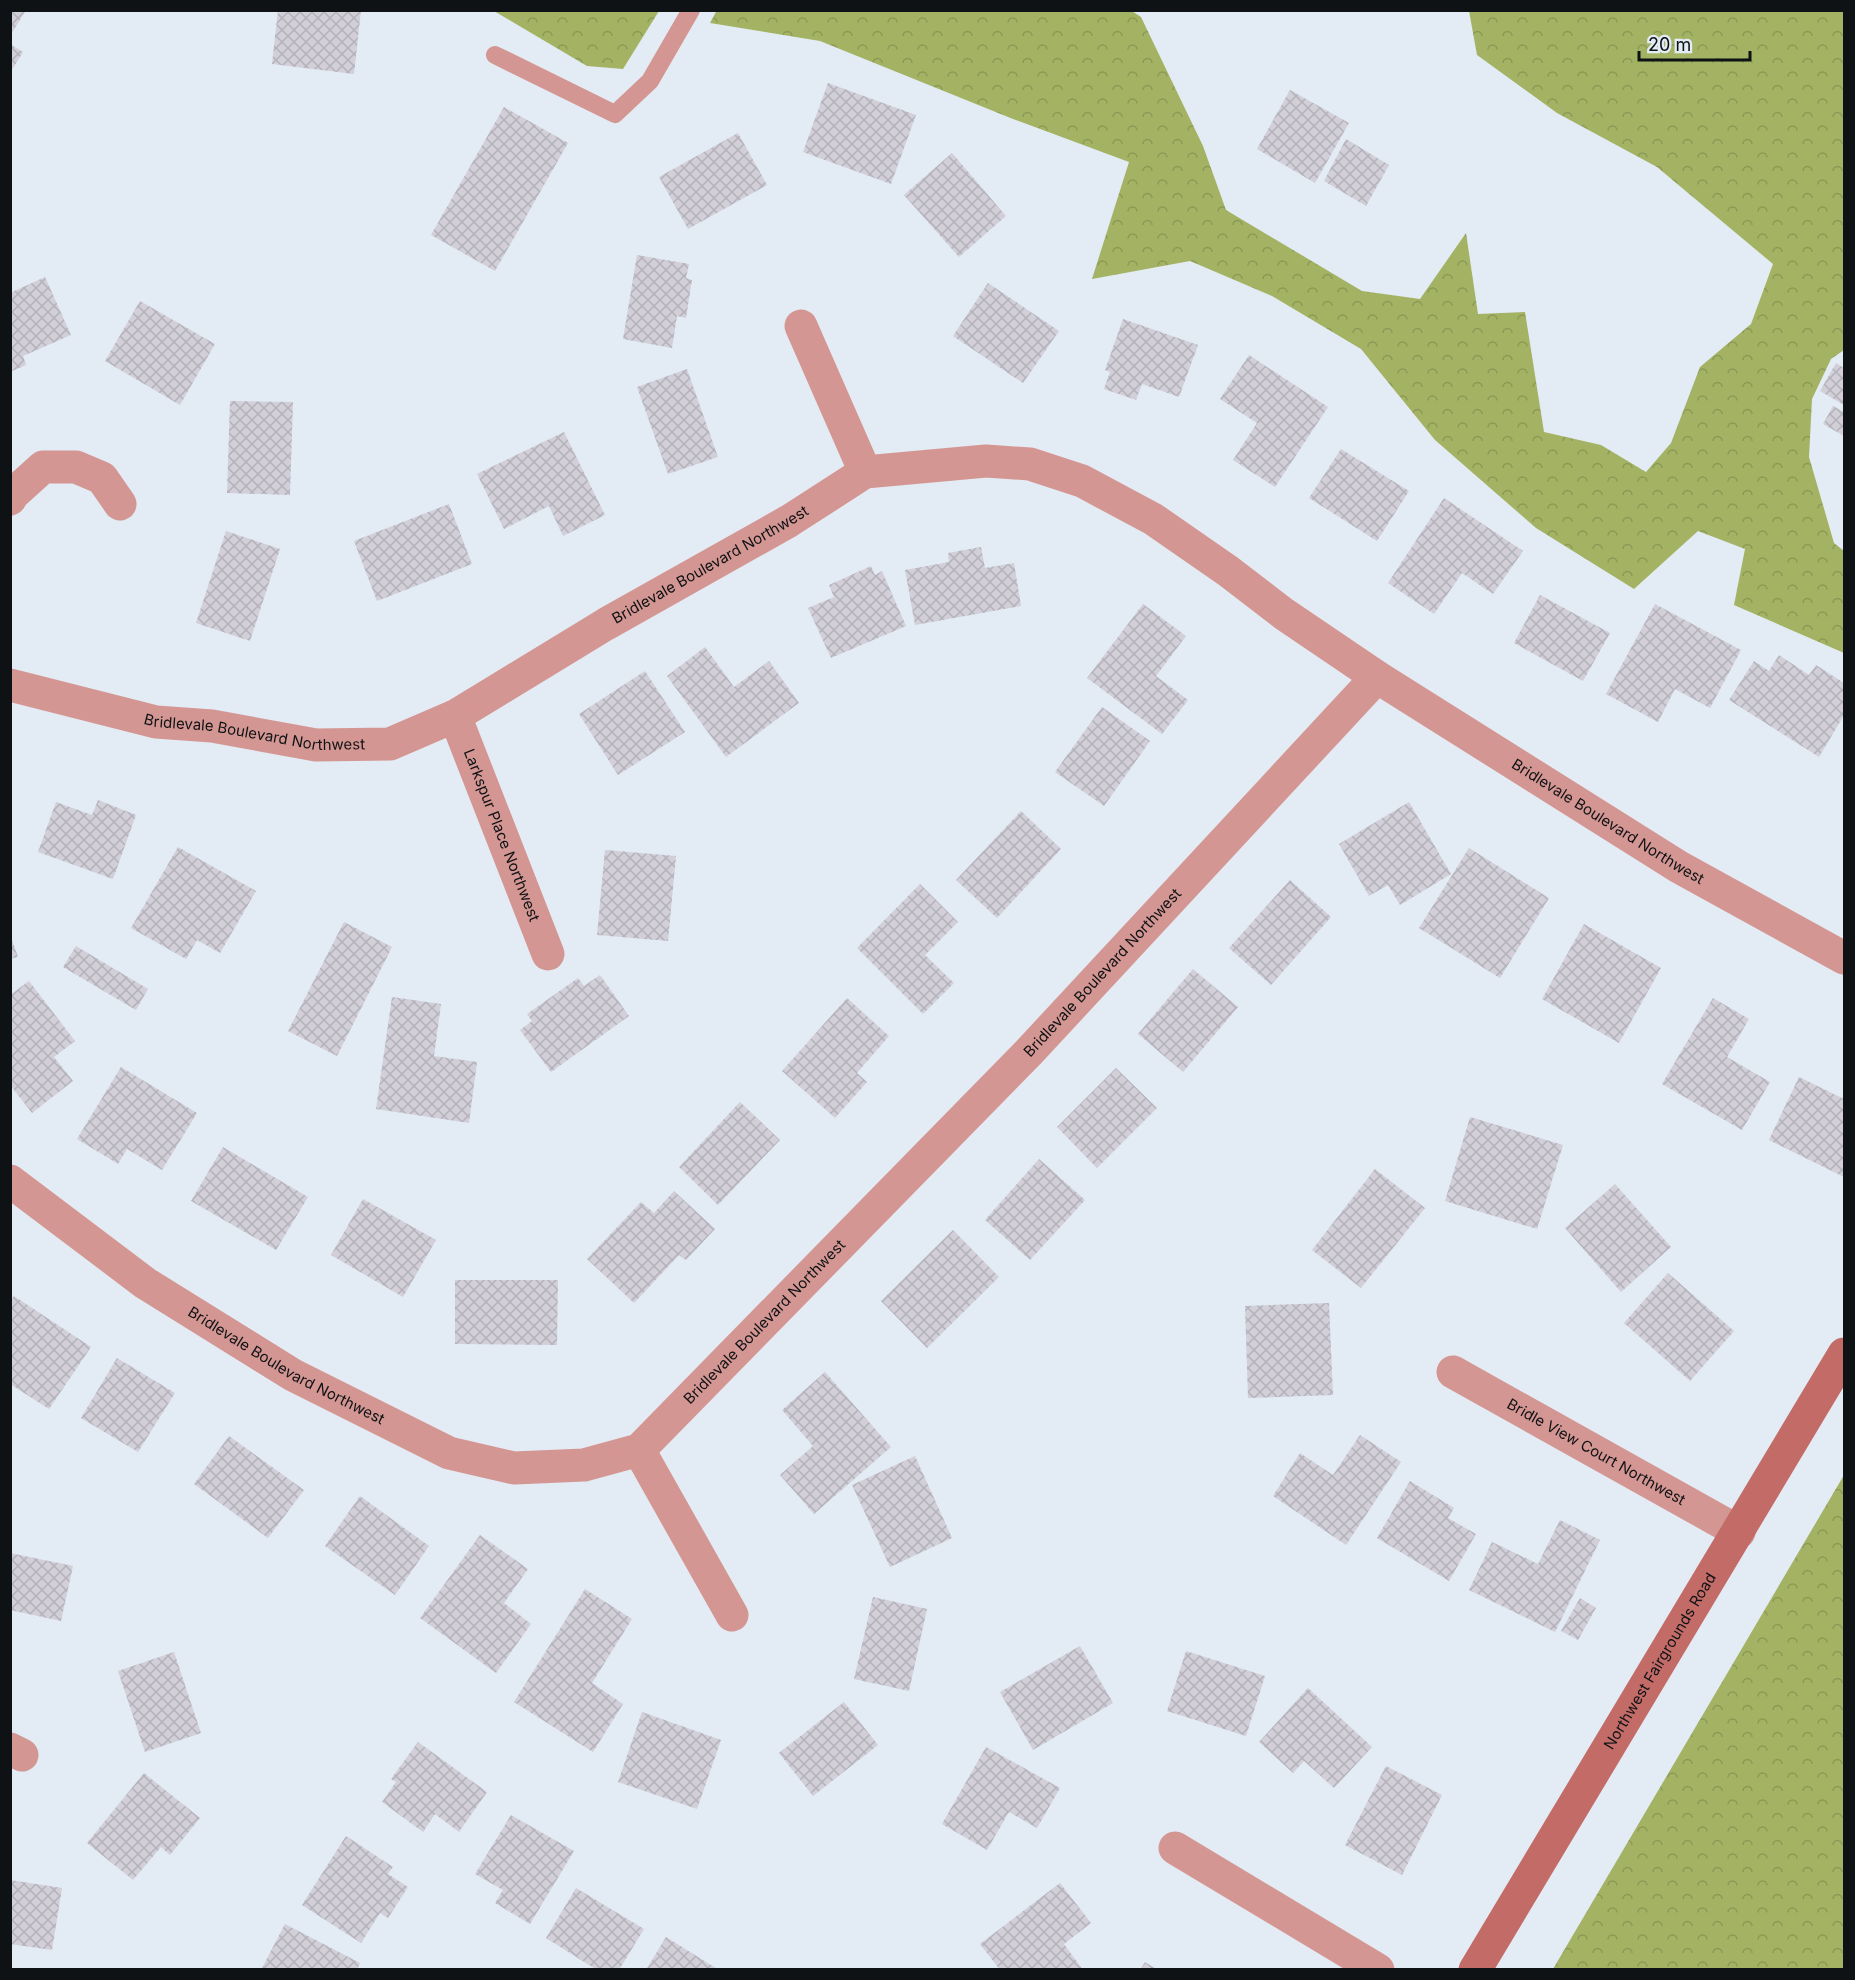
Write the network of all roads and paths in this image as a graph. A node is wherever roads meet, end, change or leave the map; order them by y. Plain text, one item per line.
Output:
1 (691, 10) edge
2 (495, 55) dead end
3 (801, 326) dead end
4 (866, 472) junction
5 (10, 499) edge
6 (120, 504) dead end
7 (1377, 677) junction
8 (10, 685) edge
9 (455, 716) junction
10 (548, 954) dead end
11 (1845, 958) edge
12 (10, 1181) edge
13 (1845, 1354) edge
14 (1453, 1371) dead end
15 (639, 1450) junction
16 (1739, 1532) junction
17 (732, 1615) dead end
18 (1175, 1848) dead end
19 (1378, 1970) edge
20 (1475, 1970) edge

1 - 2 lane
3 - 4 street
4 - 7 street, Bridlevale Boulevard Northwest
4 - 9 street, Bridlevale Boulevard Northwest
5 - 6 street
7 - 11 street, Bridlevale Boulevard Northwest
7 - 15 street, Bridlevale Boulevard Northwest
8 - 9 street, Bridlevale Boulevard Northwest
9 - 10 street, Larkspur Place Northwest
12 - 15 street, Bridlevale Boulevard Northwest
13 - 16 main road, Northwest Fairgrounds Road
14 - 16 street, Bridle View Court Northwest
15 - 17 street
16 - 20 main road, Northwest Fairgrounds Road
18 - 19 street

